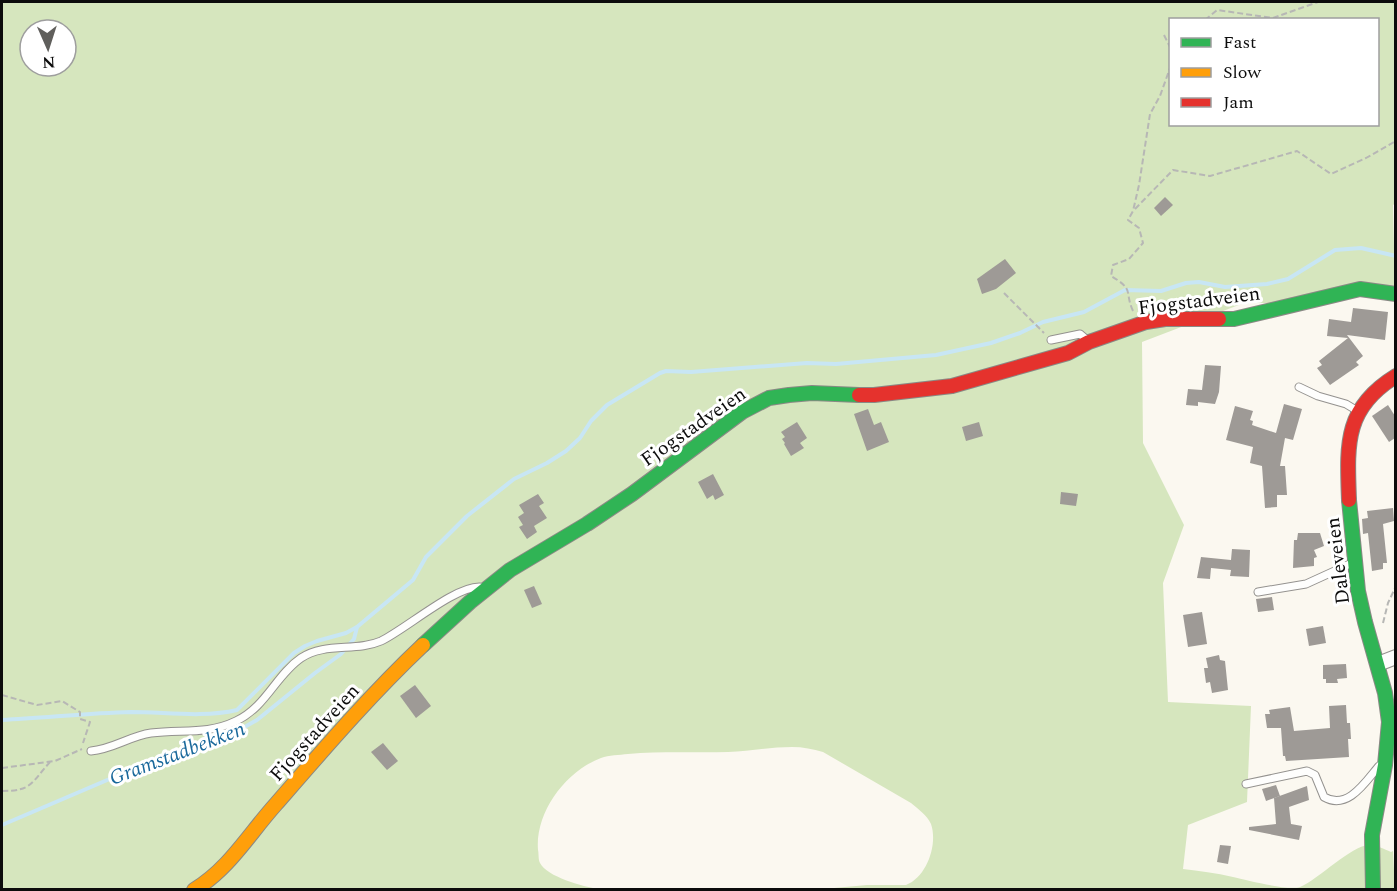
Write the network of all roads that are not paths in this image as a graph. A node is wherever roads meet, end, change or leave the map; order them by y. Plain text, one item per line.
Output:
1 (1395, 294) edge
2 (1051, 340) dead end
3 (1089, 342) junction
4 (1395, 376) edge
5 (1299, 387) dead end
6 (1358, 411) junction
7 (1355, 562) junction
8 (486, 589) junction
9 (1258, 592) dead end
10 (1395, 657) edge
11 (1378, 664) junction
12 (91, 751) dead end
13 (1386, 757) junction
14 (1246, 784) dead end
15 (194, 890) edge
16 (1373, 890) edge

1 - 3 main road, Fjogstadveien
2 - 3 lane
3 - 8 main road, Fjogstadveien
4 - 6 main road, Daleveien
5 - 6 lane
6 - 7 main road, Daleveien
7 - 9 lane
7 - 11 main road, Daleveien
8 - 12 lane
8 - 15 main road, Fjogstadveien
10 - 11 street
11 - 13 main road, Daleveien
13 - 14 lane
13 - 16 main road, Daleveien

